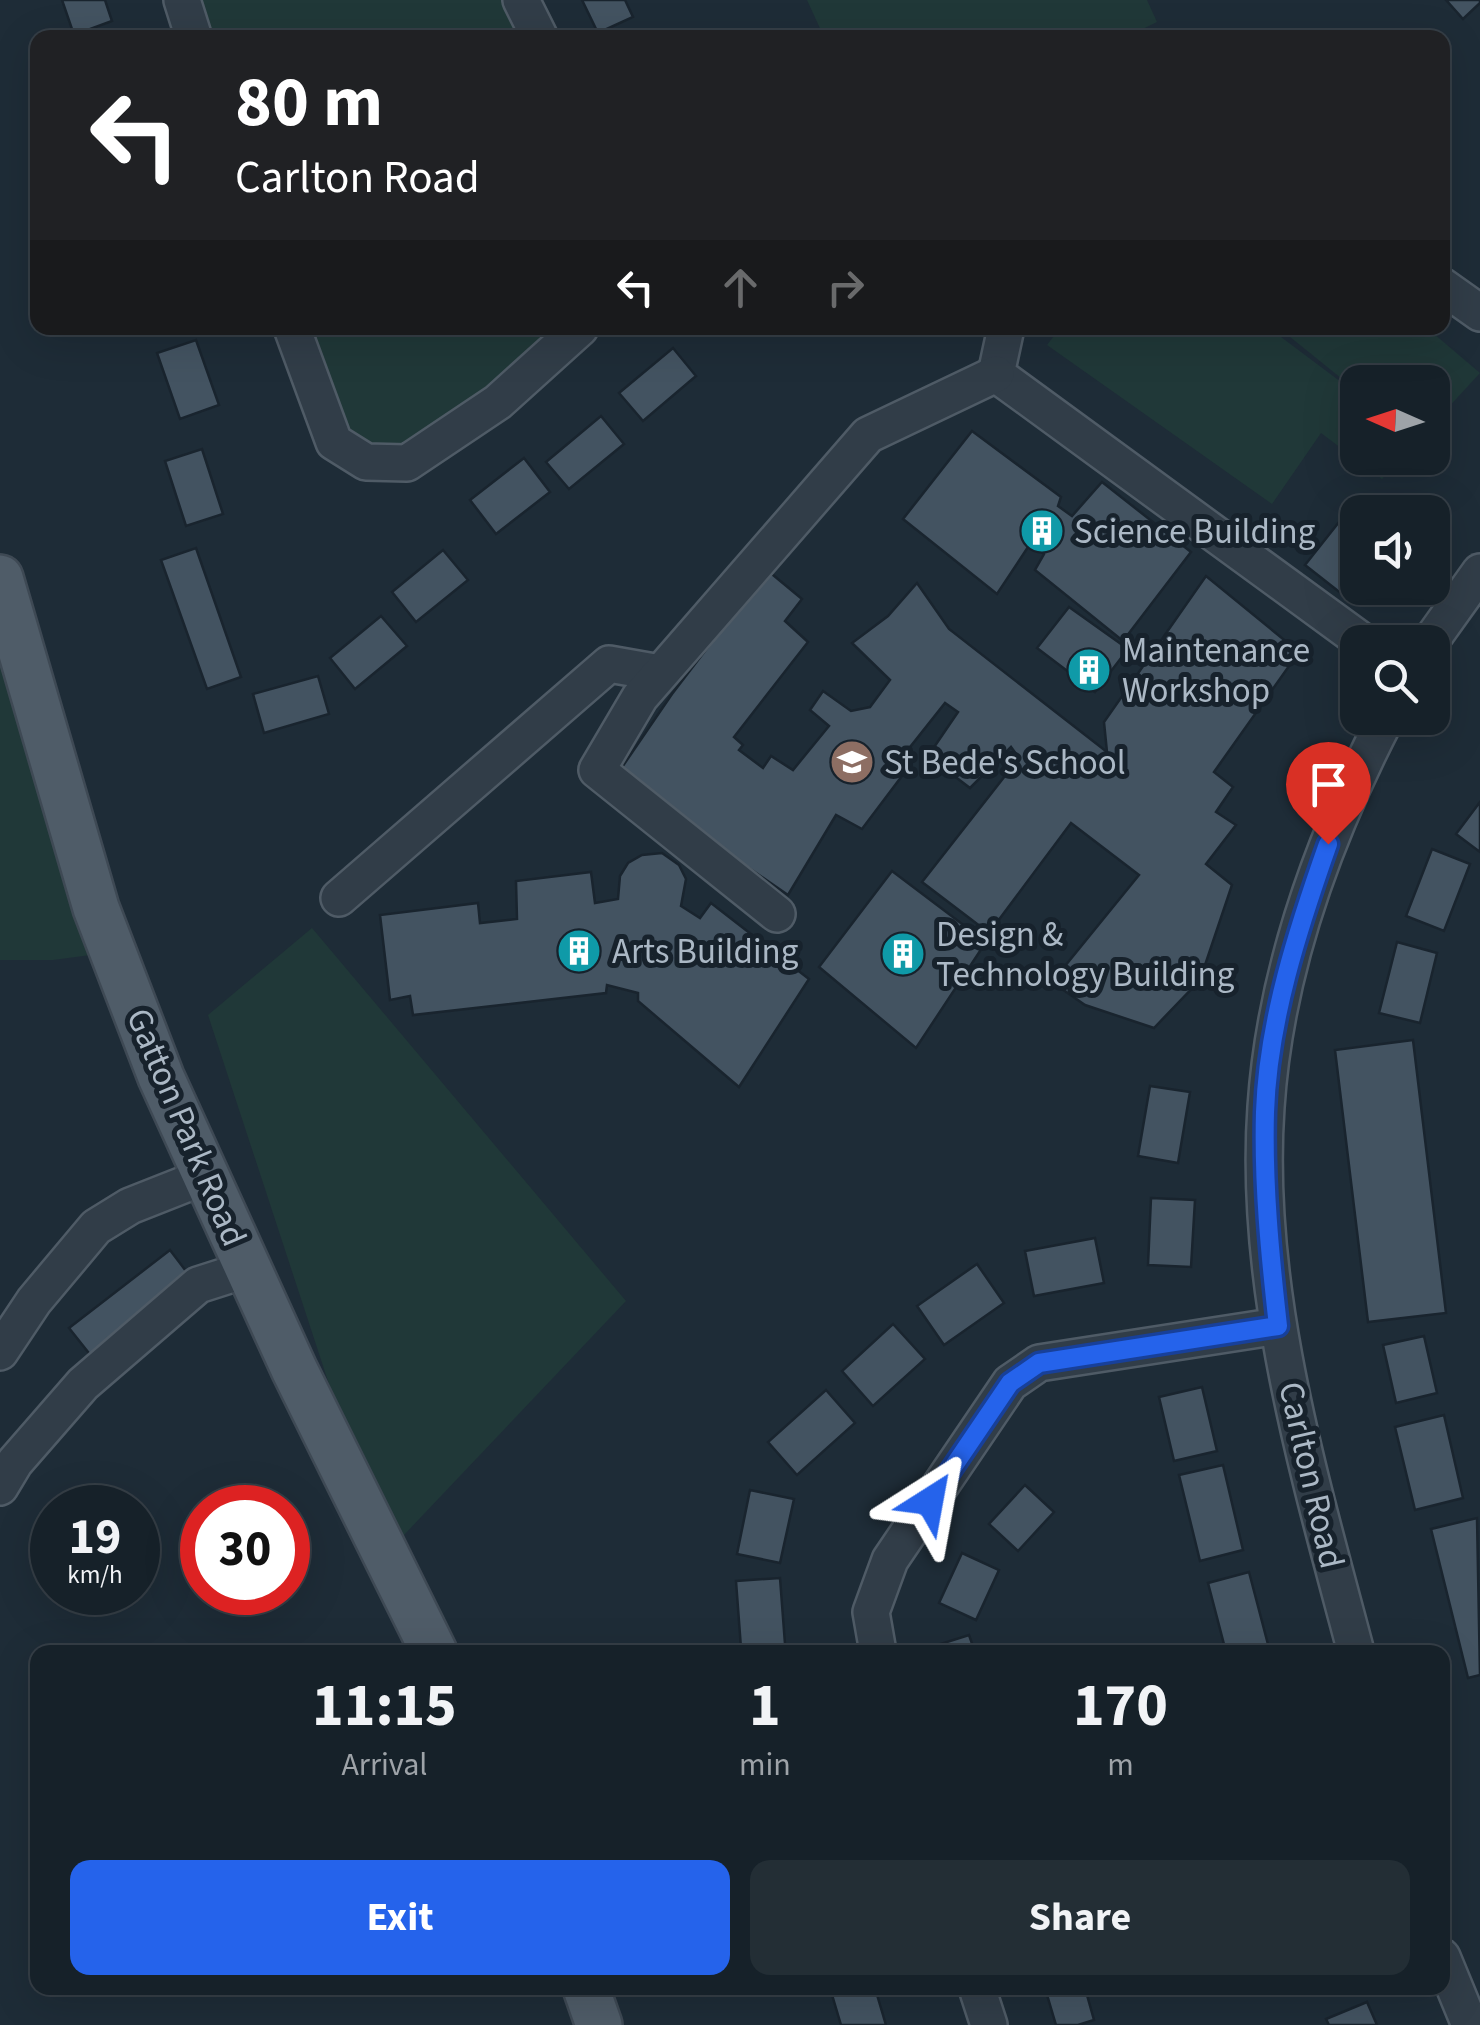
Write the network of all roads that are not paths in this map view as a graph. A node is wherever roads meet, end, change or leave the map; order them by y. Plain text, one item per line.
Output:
1 (182, 0) edge
2 (521, 0) edge
3 (191, 30) edge
4 (536, 30) edge
5 (1450, 292) edge
6 (1480, 313) edge
7 (295, 335) edge
8 (572, 335) edge
9 (1004, 335) edge
10 (996, 374) junction
11 (1480, 572) edge
12 (0, 578) edge
13 (1340, 625) edge
14 (1442, 625) edge
15 (660, 673) junction
16 (1378, 735) edge
17 (338, 898) dead end
18 (777, 914) dead end
19 (206, 1176) junction
20 (248, 1268) junction
21 (1278, 1326) junction
22 (0, 1352) edge
23 (0, 1487) edge
24 (431, 1645) edge
25 (877, 1645) edge
26 (1354, 1645) edge
27 (1450, 1976) edge
28 (588, 1995) edge
29 (980, 1995) edge
30 (599, 2025) edge
31 (989, 2025) edge
32 (1470, 2025) edge

1 - 3 street
2 - 4 street
5 - 6 street
7 - 8 street
9 - 10 street
10 - 13 street
10 - 15 street
11 - 14 street
12 - 19 main road, Gatton Park Road
15 - 17 street
15 - 18 street
16 - 21 street, Carlton Road
19 - 20 main road, Gatton Park Road
19 - 22 street
20 - 23 street
20 - 24 main road, Gatton Park Road
21 - 25 street
21 - 26 street, Carlton Road
27 - 32 street
28 - 30 main road
29 - 31 street

